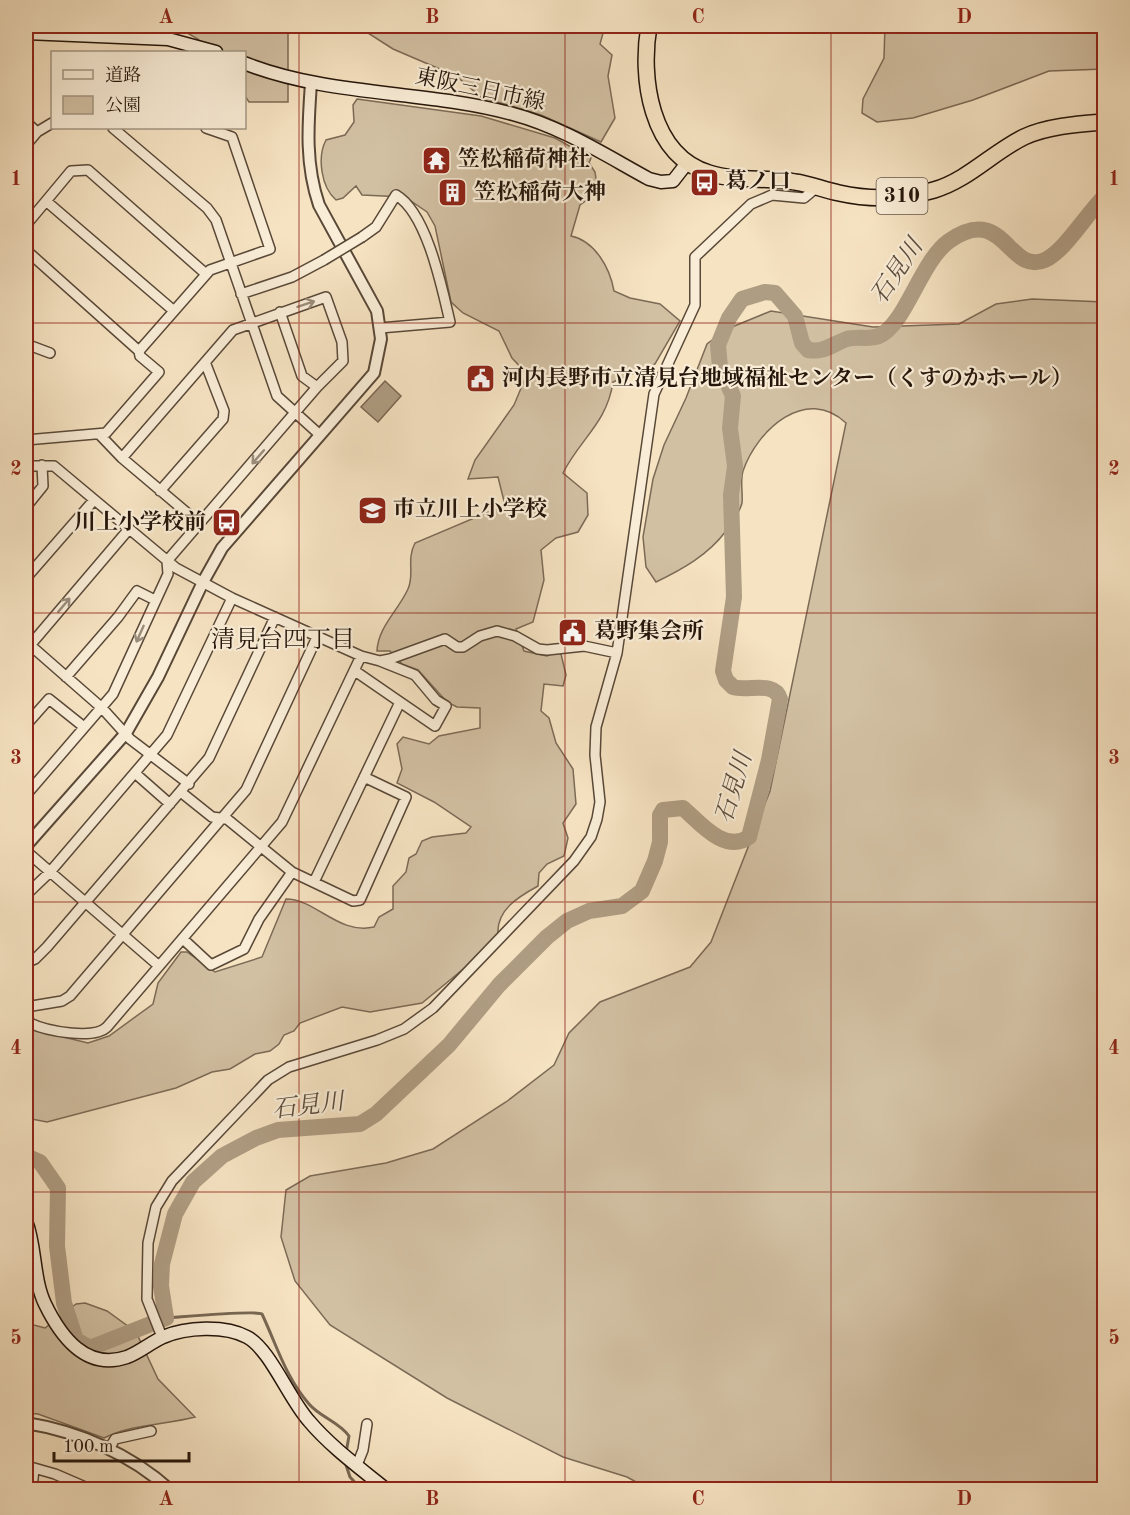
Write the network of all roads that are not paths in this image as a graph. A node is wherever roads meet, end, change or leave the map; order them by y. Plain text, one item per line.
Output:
1 (649, 26) edge
2 (28, 30) edge
3 (212, 51) edge
4 (246, 64) edge
5 (311, 83) junction
6 (26, 122) edge
7 (1104, 122) edge
8 (51, 124) edge
9 (114, 129) edge
10 (209, 129) edge
11 (37, 132) junction
12 (26, 145) edge
13 (687, 163) junction
14 (816, 188) junction
15 (46, 201) junction
16 (26, 225) edge
17 (26, 250) edge
18 (229, 262) junction
19 (206, 274) junction
20 (241, 294) junction
21 (174, 311) junction
22 (280, 312) junction
23 (251, 323) junction
24 (380, 328) junction
25 (26, 344) edge
26 (139, 351) junction
27 (50, 353) dead end
28 (205, 362) junction
29 (317, 387) junction
30 (295, 412) junction
31 (100, 435) junction
32 (320, 435) junction
33 (26, 440) edge
34 (122, 458) junction
35 (42, 465) junction
36 (26, 466) edge
37 (160, 491) junction
38 (94, 500) junction
39 (26, 507) edge
40 (199, 524) junction
41 (129, 529) junction
42 (166, 561) junction
43 (26, 578) edge
44 (203, 582) junction
45 (231, 598) junction
46 (154, 600) junction
47 (275, 617) junction
48 (318, 635) junction
49 (28, 647) edge
50 (617, 653) junction
51 (361, 656) junction
52 (380, 661) junction
53 (355, 671) junction
54 (66, 677) junction
55 (400, 702) junction
56 (102, 708) junction
57 (26, 725) edge
58 (84, 727) junction
59 (126, 733) junction
60 (151, 755) junction
61 (136, 774) junction
62 (364, 777) junction
63 (189, 784) junction
64 (182, 793) junction
65 (26, 795) edge
66 (170, 804) junction
67 (220, 819) junction
68 (26, 846) edge
69 (261, 848) junction
70 (26, 851) edge
71 (50, 872) junction
72 (292, 872) junction
73 (314, 882) junction
74 (26, 895) edge
75 (86, 903) junction
76 (122, 934) junction
77 (183, 939) junction
78 (26, 963) edge
79 (159, 966) junction
80 (26, 1007) edge
81 (26, 1014) edge
82 (26, 1221) edge
83 (162, 1337) junction
84 (26, 1423) edge
85 (368, 1424) dead end
86 (151, 1431) dead end
87 (109, 1449) junction
88 (349, 1459) junction
89 (32, 1490) edge
90 (92, 1490) edge
91 (170, 1490) edge
92 (387, 1490) edge

1 - 13 highway, 310
2 - 3 main road
4 - 5 main road, 東阪三日市線
5 - 13 main road, 東阪三日市線
5 - 24 street
6 - 11 street
7 - 14 highway, 310
8 - 11 street
9 - 18 street
10 - 18 street
11 - 12 street
13 - 14 highway, 310
14 - 50 street
15 - 16 street
15 - 19 street
15 - 21 street
17 - 26 street
18 - 19 street
18 - 20 street
19 - 21 street
20 - 23 street
20 - 24 street, bridge
21 - 26 street
22 - 23 street
22 - 29 street
22 -> 29 street
23 - 28 street
23 - 30 street
24 - 32 street
25 - 27 street
26 - 31 street
28 - 34 street
28 - 37 street
29 - 30 street
30 - 32 street
30 -> 40 street
31 - 33 street
31 - 34 street
32 - 44 street
34 - 37 street
35 - 36 street
35 - 38 street
35 - 39 street
37 - 40 street
38 - 41 street
38 - 43 street
40 - 42 street
41 - 42 street
49 -> 41 street
42 - 44 street
42 - 46 street
44 - 45 street
44 - 59 street
45 - 47 street
45 - 60 street
46 - 54 street
46 -> 56 street
47 - 48 street
47 - 63 street
48 - 51 street
48 - 67 street
49 - 54 street
50 - 52 street
50 - 83 street
51 - 52 street
51 - 53 street
52 - 55 street
53 - 55 street
53 - 69 street
54 - 56 street
55 - 62 street
56 - 58 street
56 - 59 street
57 - 58 street
58 - 65 street
59 - 60 street
59 - 68 street
60 - 61 street
60 - 63 street
61 - 66 street
61 - 71 street
62 - 73 street
62 - 73 street
63 - 64 street
64 - 66 street
64 - 67 street
66 - 75 street
67 - 69 street
67 - 76 street
69 - 72 street
69 - 77 street
70 - 71 street
71 - 74 street
71 - 75 street
72 - 73 street
72 - 77 street
75 - 76 street
75 - 78 street
76 - 79 street
76 - 80 street
77 - 79 street
79 - 81 street
82 - 83 main road
83 - 88 main road
84 - 87 street
85 - 88 street
86 - 87 street
87 - 91 street
88 - 92 main road
89 - 90 street

